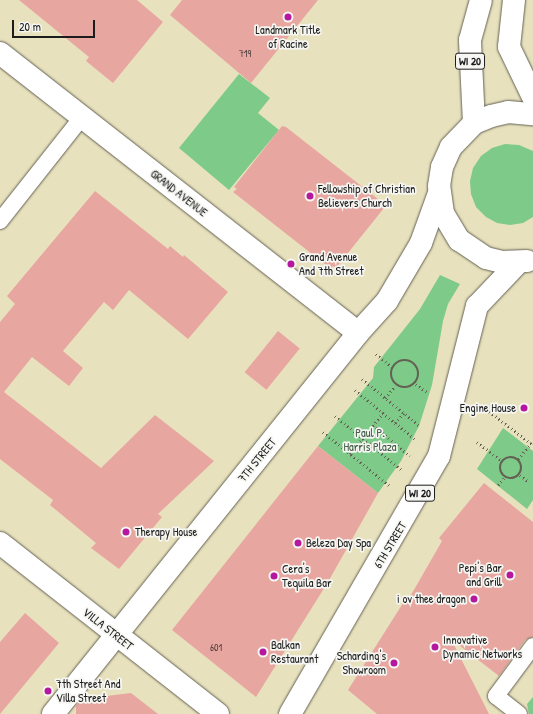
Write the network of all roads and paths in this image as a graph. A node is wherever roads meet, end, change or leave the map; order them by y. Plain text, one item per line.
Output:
1 (481, 0) edge
2 (514, 0) edge
3 (0, 53) edge
4 (533, 97) edge
5 (533, 114) edge
6 (82, 117) junction
7 (474, 123) junction
8 (439, 193) junction
9 (0, 221) edge
10 (526, 262) edge
11 (358, 333) junction
12 (376, 354) dead end
13 (392, 367) junction
14 (362, 379) dead end
15 (416, 384) junction
16 (396, 386) junction
17 (355, 390) dead end
18 (430, 395) dead end
19 (386, 398) junction
20 (486, 409) dead end
21 (383, 413) junction
22 (404, 413) junction
23 (335, 416) dead end
24 (395, 423) junction
25 (373, 426) junction
26 (424, 430) dead end
27 (322, 432) dead end
28 (362, 438) junction
29 (418, 442) dead end
30 (477, 442) dead end
31 (532, 444) edge
32 (350, 454) junction
33 (411, 456) dead end
34 (518, 459) junction
35 (502, 461) junction
36 (403, 470) dead end
37 (520, 475) junction
38 (504, 478) junction
39 (529, 482) dead end
40 (498, 485) dead end
41 (390, 486) dead end
42 (0, 543) edge
43 (116, 635) junction
44 (533, 646) edge
45 (53, 714) edge
46 (218, 714) edge
47 (290, 714) edge
48 (519, 714) edge

1 - 7 main road, WI 20
2 - 4 main road
3 - 6 main road, GRAND AVENUE
5 - 7 main road
6 - 9 lane
6 - 11 main road, GRAND AVENUE
7 - 8 main road
8 - 10 main road
8 - 11 main road, 7TH STREET
10 - 47 main road, 6TH STREET / WI 20
11 - 43 main road, 7TH STREET
12 - 13 path
13 - 15 path
13 - 16 path
14 - 19 path
15 - 16 path
15 - 18 path
16 - 19 path
17 - 21 path
19 - 22 path
20 - 31 path
21 - 24 path
21 - 25 path
22 - 24 path
22 - 26 path
23 - 28 path
24 - 29 path
25 - 28 path
25 - 33 path
27 - 32 path
28 - 32 path
28 - 36 path
30 - 35 path
31 - 34 path
32 - 41 path
34 - 35 path
34 - 37 path
35 - 38 path
37 - 38 path
37 - 39 path
38 - 40 path
42 - 43 main road, VILLA STREET
43 - 45 main road, 7TH STREET
43 - 46 main road, VILLA STREET
44 - 48 lane

